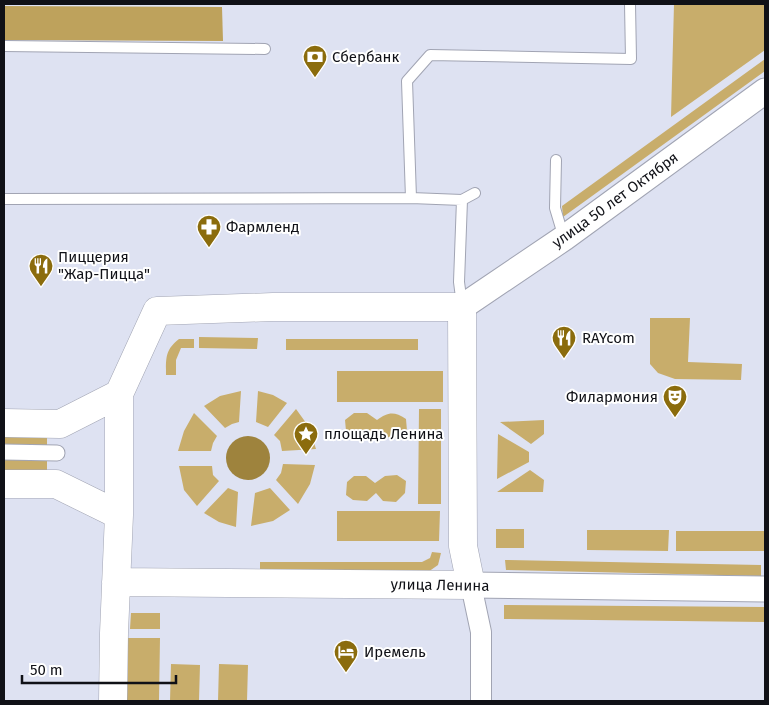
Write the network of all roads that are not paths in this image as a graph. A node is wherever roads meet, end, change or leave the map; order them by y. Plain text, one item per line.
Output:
1 (630, 4) edge
2 (4, 46) edge
3 (265, 49) dead end
4 (765, 91) edge
5 (556, 160) dead end
6 (475, 193) dead end
7 (411, 198) junction
8 (4, 199) edge
9 (462, 200) junction
10 (564, 238) junction
11 (462, 307) junction
12 (119, 394) junction
13 (4, 424) edge
14 (4, 452) edge
15 (57, 453) dead end
16 (4, 484) edge
17 (119, 515) junction
18 (116, 582) junction
19 (471, 586) junction
20 (765, 589) edge
21 (113, 701) edge
22 (481, 701) edge

1 - 7 lane
2 - 3 lane
4 - 10 street, улица 50 лет Октября
5 - 10 lane
6 - 9 lane
7 - 8 lane
7 - 9 lane
9 - 11 lane
10 - 11 street, улица 50 лет Октября
11 - 12 main road
11 - 19 main road
12 - 13 main road
12 - 17 main road
14 - 15 street
16 - 17 main road
17 - 18 main road
18 - 19 main road, улица Ленина
18 - 21 main road
19 - 20 street, улица Ленина
19 - 22 street

